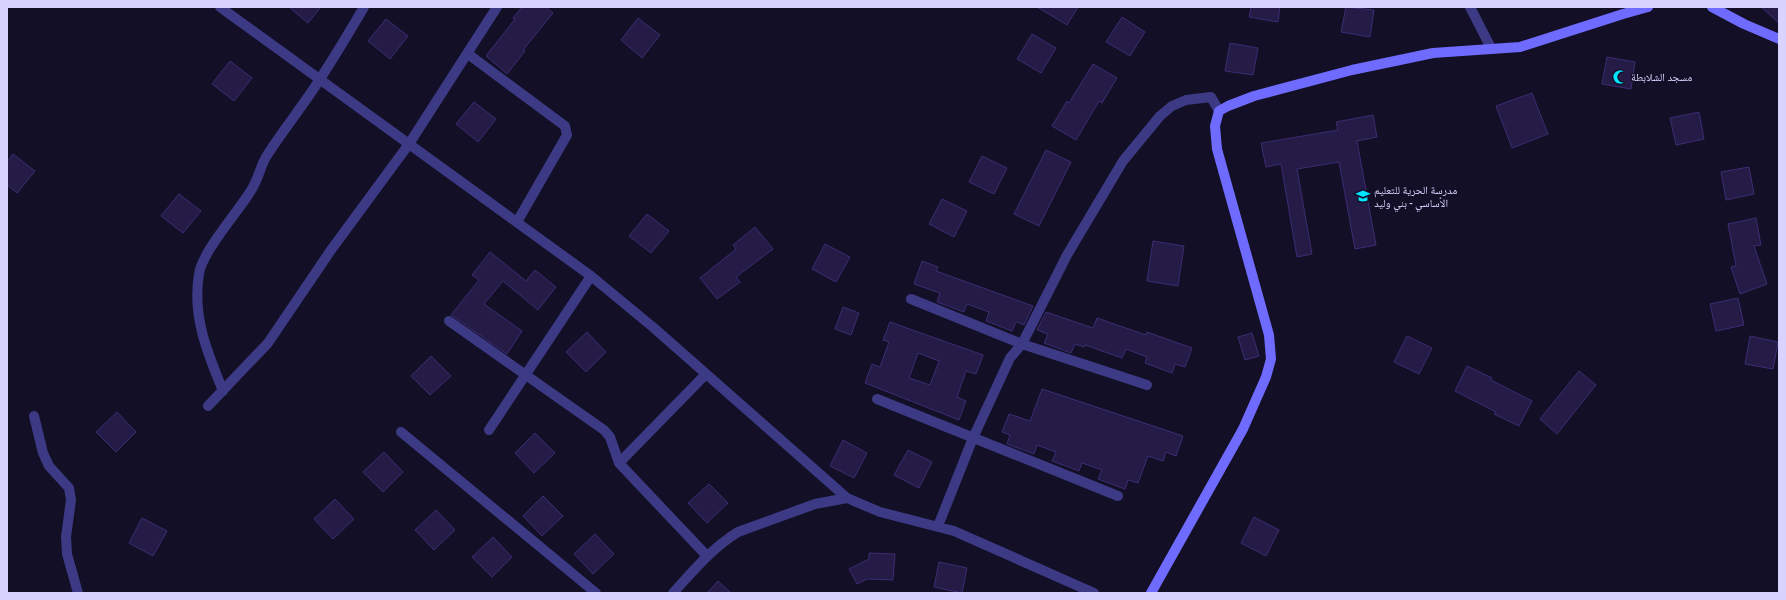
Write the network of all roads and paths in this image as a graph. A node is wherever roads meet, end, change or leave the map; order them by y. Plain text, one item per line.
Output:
1 (220, 7) edge
2 (364, 7) edge
3 (498, 7) edge
4 (1470, 7) edge
5 (1648, 7) edge
6 (1712, 7) edge
7 (1779, 39) edge
8 (1491, 48) junction
9 (468, 54) junction
10 (320, 80) junction
11 (1219, 111) junction
12 (409, 144) junction
13 (517, 222) junction
14 (591, 276) junction
15 (911, 299) dead end
16 (449, 321) dead end
17 (1022, 344) junction
18 (706, 374) junction
19 (524, 375) junction
20 (1147, 385) dead end
21 (223, 391) junction
22 (877, 399) dead end
23 (208, 406) dead end
24 (34, 416) dead end
25 (489, 430) dead end
26 (401, 432) dead end
27 (973, 438) junction
28 (619, 463) junction
29 (1118, 496) dead end
30 (847, 498) junction
31 (938, 526) junction
32 (707, 556) junction
33 (78, 593) edge
34 (596, 593) edge
35 (673, 593) edge
36 (1094, 593) edge
37 (1151, 593) edge

1 - 10 street
2 - 10 street
3 - 9 street
4 - 8 street
5 - 8 street
6 - 7 street
8 - 11 street
9 - 12 street
9 - 13 street
10 - 12 street
10 - 21 street
11 - 17 street
11 - 37 street
12 - 13 street
12 - 21 street
13 - 14 street
14 - 18 street
14 - 19 street
15 - 17 street
16 - 19 street
17 - 20 street
17 - 27 street
18 - 28 street
18 - 30 street
19 - 25 street
19 - 28 street
21 - 23 street
22 - 27 street
24 - 33 street
26 - 34 street
27 - 29 street
27 - 31 street
28 - 32 street
30 - 31 street
30 - 32 street
31 - 36 street
32 - 35 street

